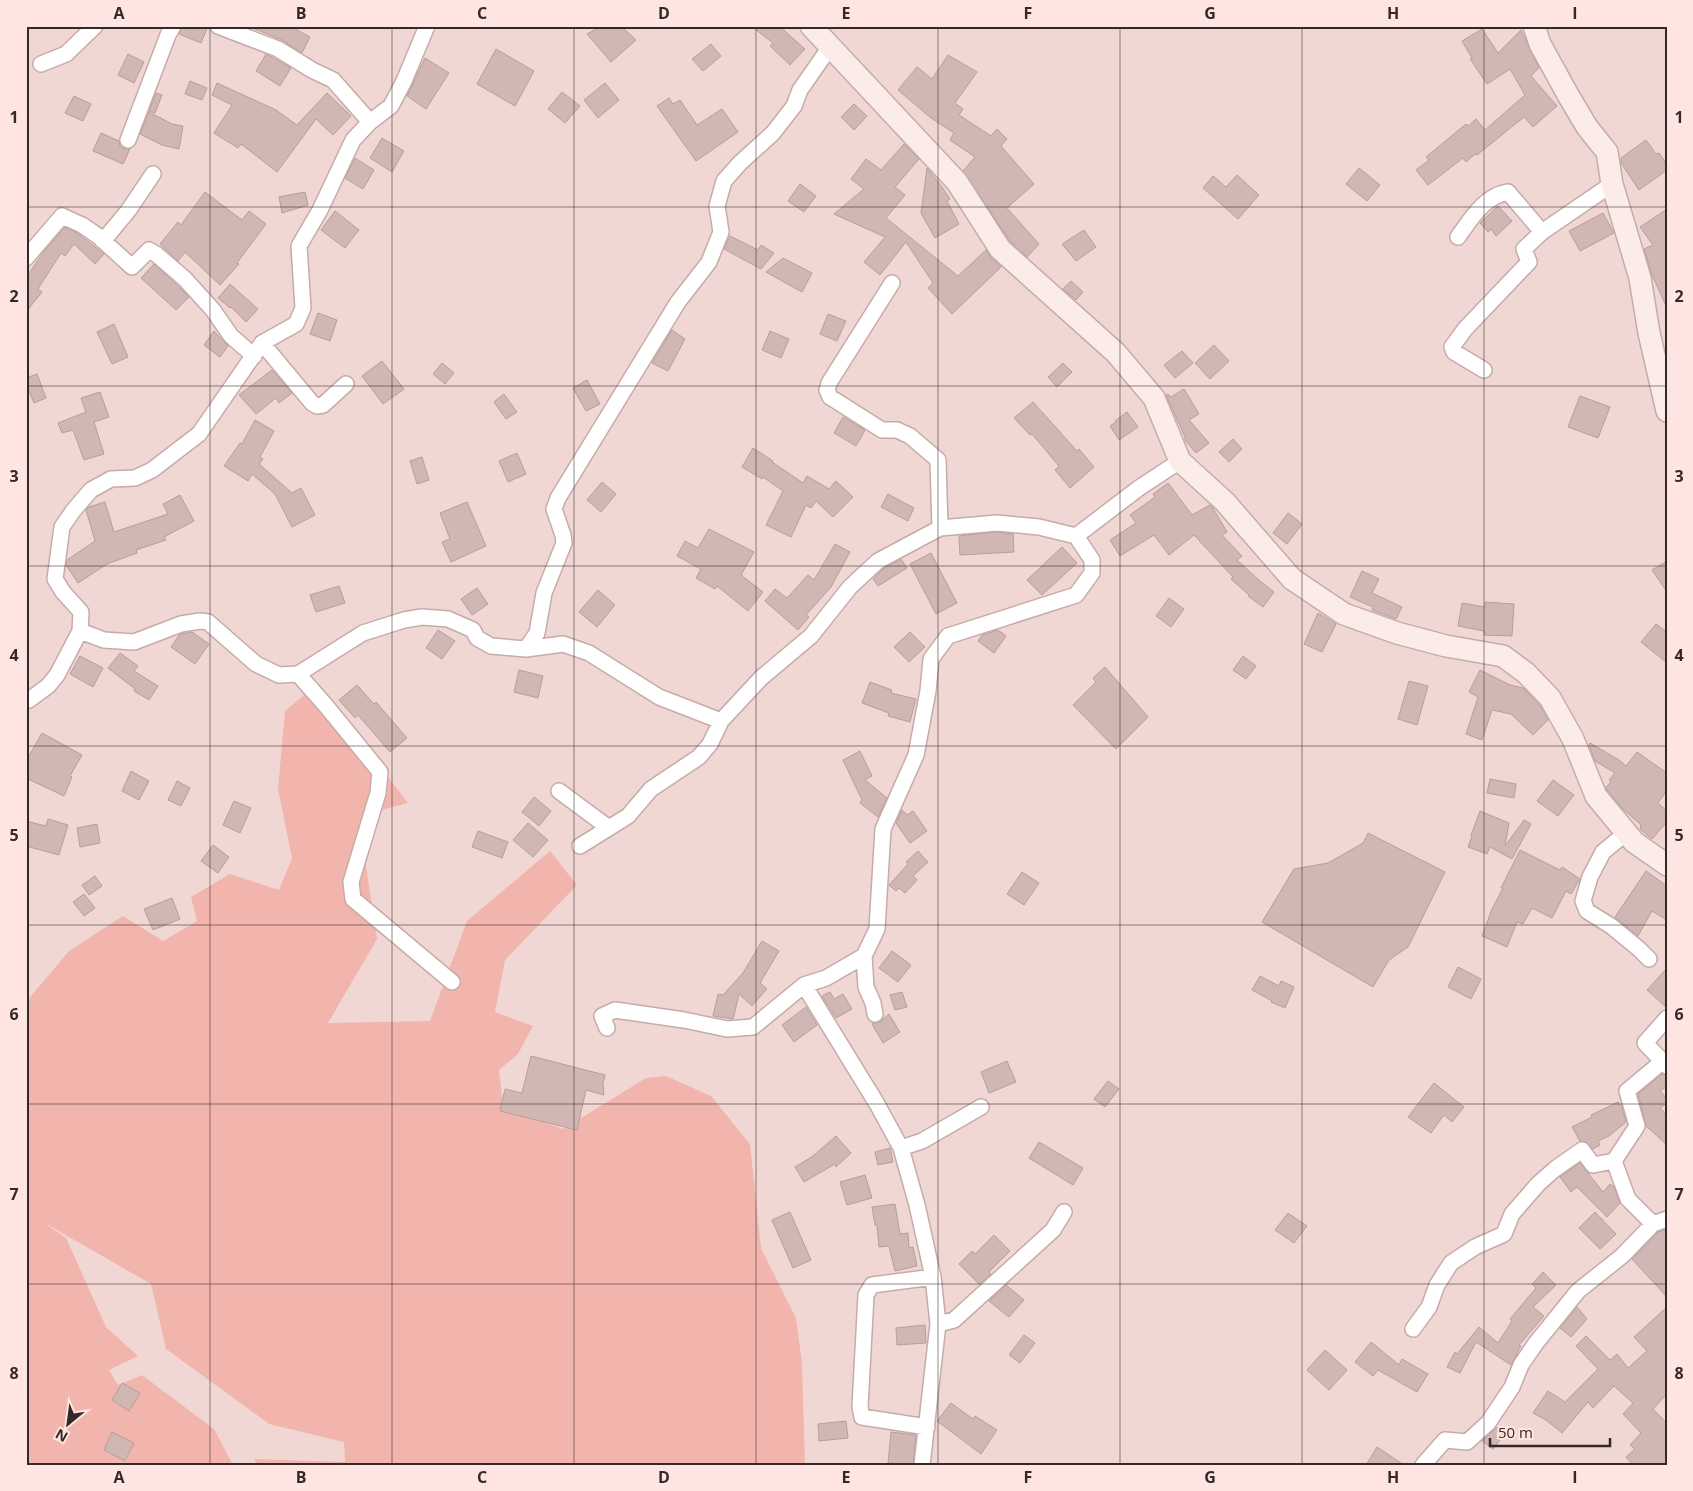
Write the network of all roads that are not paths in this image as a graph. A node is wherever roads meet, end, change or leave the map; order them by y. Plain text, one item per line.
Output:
1 (95, 26) edge
2 (173, 26) edge
3 (218, 26) edge
4 (427, 26) edge
5 (1534, 26) edge
6 (822, 33) edge
7 (41, 64) dead end
8 (370, 122) junction
9 (128, 140) dead end
10 (153, 174) dead end
11 (1612, 184) junction
12 (1542, 232) junction
13 (1458, 237) dead end
14 (103, 241) junction
15 (26, 258) edge
16 (892, 283) dead end
17 (258, 350) junction
18 (1484, 370) dead end
19 (346, 384) dead end
20 (1667, 411) edge
21 (1180, 462) junction
22 (940, 528) junction
23 (1076, 536) junction
24 (80, 631) junction
25 (526, 650) junction
26 (298, 674) junction
27 (26, 699) edge
28 (721, 721) junction
29 (559, 791) dead end
30 (609, 828) junction
31 (1626, 833) junction
32 (580, 846) dead end
33 (1667, 865) edge
34 (864, 956) junction
35 (1649, 959) dead end
36 (452, 982) dead end
37 (804, 985) junction
38 (875, 1014) dead end
39 (1667, 1018) edge
40 (606, 1028) dead end
41 (1665, 1064) edge
42 (981, 1107) dead end
43 (901, 1148) junction
44 (1614, 1161) junction
45 (1064, 1212) dead end
46 (1660, 1222) edge
47 (933, 1277) junction
48 (938, 1324) junction
49 (1413, 1329) dead end
50 (927, 1427) junction
51 (922, 1465) edge
52 (1423, 1465) edge

1 - 7 street
2 - 9 street
3 - 8 street
4 - 8 street
5 - 11 street
6 - 21 street
6 - 25 street
8 - 17 street
10 - 14 street
11 - 12 street
11 - 20 street
12 - 13 street
12 - 18 street
14 - 15 street
14 - 17 street
16 - 22 street
17 - 19 street
17 - 24 street
21 - 23 street
21 - 31 street
22 - 23 street
22 - 28 street
23 - 34 street
24 - 26 street
24 - 27 street
25 - 26 street
25 - 28 street
26 - 36 street
28 - 30 street
29 - 30 street
30 - 32 street
31 - 33 street
31 - 35 street
34 - 37 street
34 - 38 street
37 - 40 street
37 - 43 street
39 - 41 street
41 - 44 street
42 - 43 street
43 - 47 street
44 - 46 street
44 - 49 street
45 - 48 street
46 - 52 street
47 - 48 street
47 - 50 street
48 - 50 street
50 - 51 street

